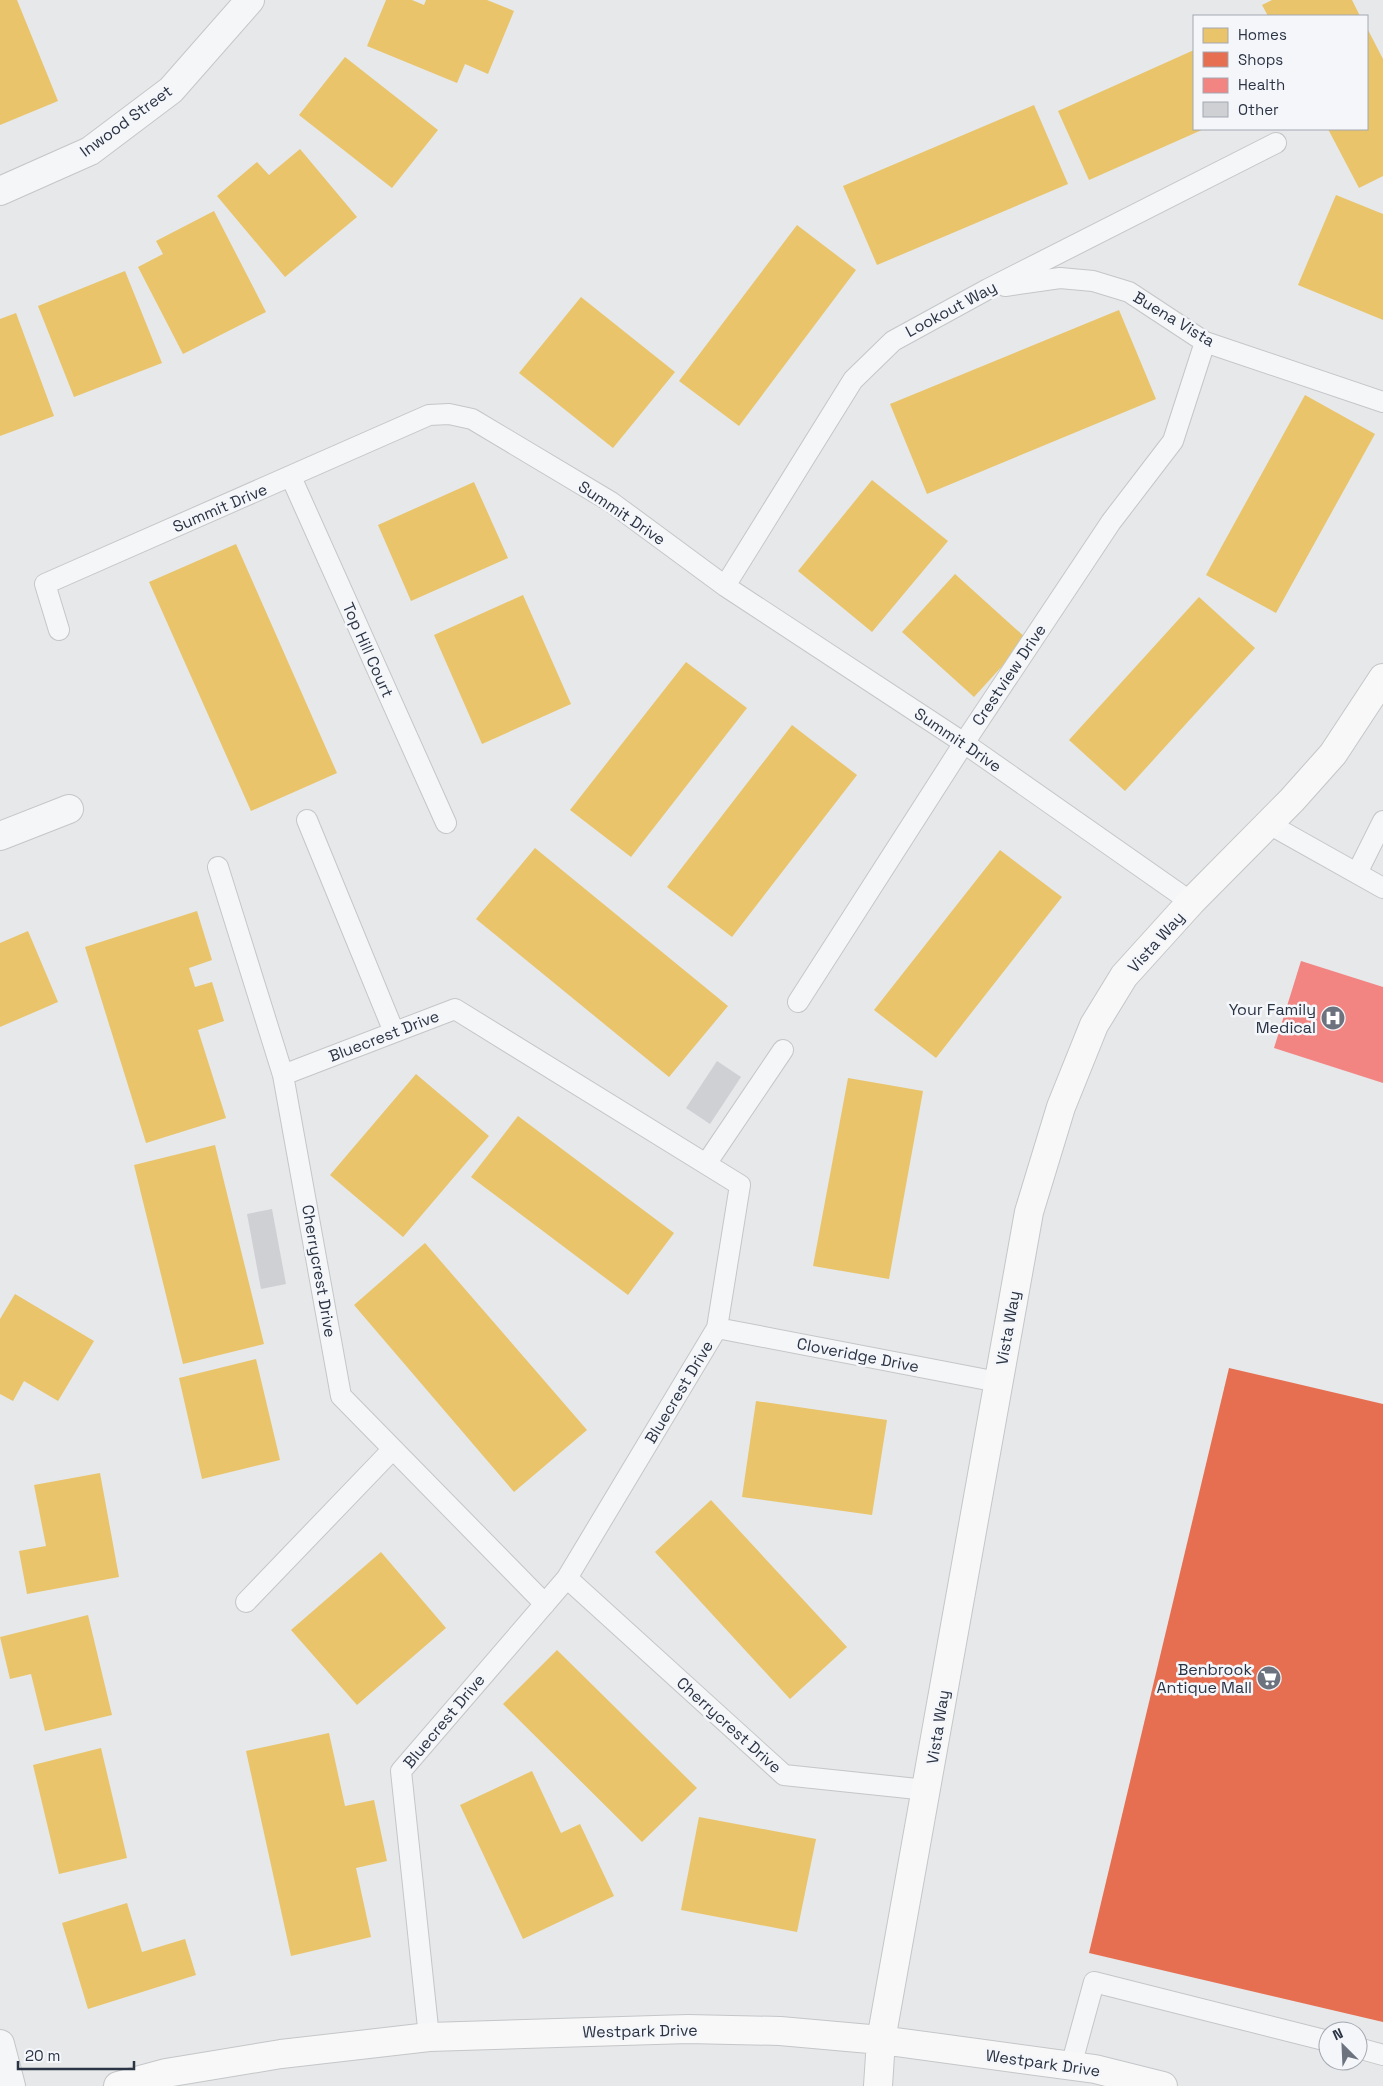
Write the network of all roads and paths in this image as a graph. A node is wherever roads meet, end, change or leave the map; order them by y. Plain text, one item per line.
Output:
1 (250, 0) edge
2 (1276, 143) dead end
3 (0, 191) edge
4 (988, 289) junction
5 (1205, 342) junction
6 (1383, 402) edge
7 (291, 477) junction
8 (724, 586) junction
9 (59, 630) dead end
10 (1383, 678) edge
11 (964, 743) junction
12 (69, 808) dead end
13 (307, 820) dead end
14 (1383, 822) edge
15 (446, 823) dead end
16 (1269, 824) junction
17 (0, 836) edge
18 (218, 867) dead end
19 (1357, 873) junction
20 (1383, 888) edge
21 (1191, 902) junction
22 (798, 1002) dead end
23 (394, 1032) junction
24 (783, 1050) dead end
25 (283, 1074) junction
26 (706, 1164) junction
27 (717, 1328) junction
28 (998, 1382) junction
29 (393, 1449) junction
30 (567, 1578) junction
31 (246, 1602) dead end
32 (544, 1604) junction
33 (927, 1790) junction
34 (429, 2037) junction
35 (1318, 2038) edge
36 (881, 2040) junction
37 (0, 2044) edge
38 (1368, 2051) edge
39 (1383, 2055) edge
40 (1071, 2066) junction
41 (11, 2086) edge
42 (118, 2086) edge
43 (878, 2086) edge
44 (1163, 2086) edge

1 - 3 street, Inwood Street
2 - 4 lane, Lookout Way
4 - 5 lane, Buena Vista
4 - 8 lane, Lookout Way
5 - 6 lane, Buena Vista
5 - 11 lane, Crestview Drive
7 - 8 lane, Summit Drive
7 - 9 lane, Summit Drive
7 - 15 lane, Top Hill Court
8 - 11 lane, Summit Drive
10 - 16 street, Vista Way
11 - 21 lane, Summit Drive
11 - 22 lane, Crestview Drive
12 - 17 street
13 - 23 lane
14 - 19 lane
16 - 19 lane
16 - 21 street, Vista Way
18 - 25 lane, Cherrycrest Drive
19 - 20 lane
21 - 28 street, Vista Way
23 - 25 lane, Bluecrest Drive
23 - 26 lane, Bluecrest Drive
24 - 26 lane
25 - 29 lane, Cherrycrest Drive
26 - 27 lane, Bluecrest Drive
27 - 28 lane, Cloveridge Drive
27 - 30 lane, Bluecrest Drive
28 - 33 street, Vista Way
29 - 31 lane
29 - 32 lane, Cherrycrest Drive
30 - 32 lane, Bluecrest Drive
30 - 33 lane, Cherrycrest Drive
32 - 34 lane, Bluecrest Drive
33 - 36 street, Vista Way
34 - 36 street, Westpark Drive
34 - 42 street, Westpark Drive
35 - 40 lane
36 - 40 street, Westpark Drive
36 - 43 street, Vista Way
37 - 41 street
38 - 39 lane
40 - 44 street, Westpark Drive

